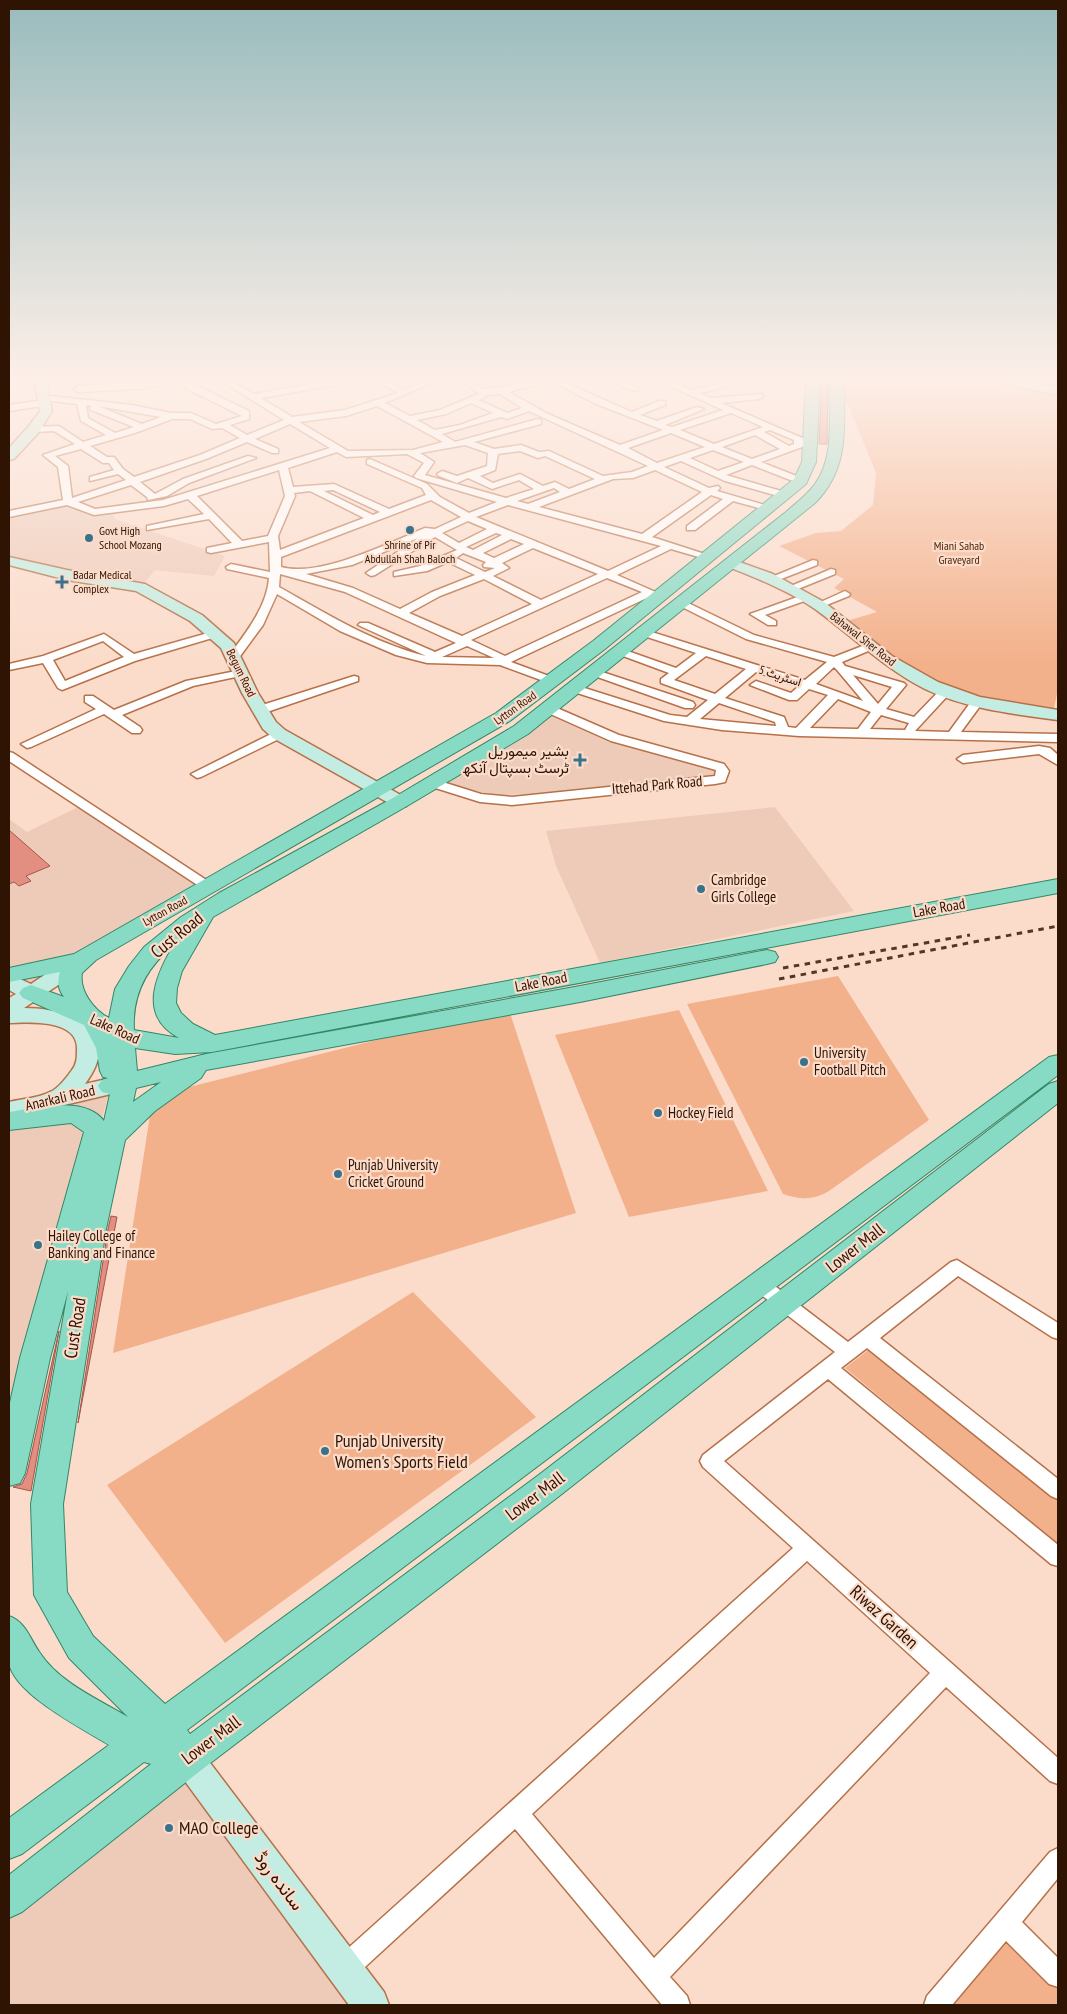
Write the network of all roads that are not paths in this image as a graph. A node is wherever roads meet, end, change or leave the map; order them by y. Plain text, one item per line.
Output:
1 (63, 475) edge
2 (107, 475) edge
3 (126, 475) edge
4 (204, 475) edge
5 (256, 475) edge
6 (281, 475) edge
7 (399, 475) edge
8 (420, 475) edge
9 (447, 475) edge
10 (592, 475) edge
11 (633, 475) edge
12 (672, 475) edge
13 (721, 475) edge
14 (732, 475) edge
15 (740, 475) edge
16 (778, 475) edge
17 (805, 475) edge
18 (828, 475) edge
19 (149, 476) joint
20 (471, 476) joint
21 (728, 478) junction
22 (93, 479) dead end
23 (602, 480) junction
24 (134, 481) junction
25 (436, 481) junction
26 (424, 486) junction
27 (147, 488) junction
28 (313, 489) junction
29 (541, 489) junction
30 (169, 490) junction
31 (289, 490) junction
32 (799, 490) junction
33 (568, 492) junction
34 (708, 493) junction
35 (191, 496) junction
36 (432, 496) junction
37 (180, 498) junction
38 (731, 498) junction
39 (504, 500) junction
40 (68, 502) junction
41 (529, 507) junction
42 (128, 508) junction
43 (770, 508) junction
44 (10, 512) edge
45 (390, 513) junction
46 (210, 516) junction
47 (469, 518) junction
48 (374, 519) junction
49 (151, 528) dead end
50 (690, 528) dead end
51 (495, 529) junction
52 (436, 534) junction
53 (510, 535) junction
54 (273, 538) junction
55 (644, 538) junction
56 (239, 544) junction
57 (414, 544) junction
58 (533, 544) junction
59 (670, 546) junction
60 (385, 547) junction
61 (211, 550) dead end
62 (465, 550) junction
63 (397, 554) junction
64 (276, 555) junction
65 (709, 557) junction
66 (446, 559) junction
67 (9, 561) edge
68 (495, 562) junction
69 (731, 563) junction
70 (813, 563) dead end
71 (231, 567) dead end
72 (423, 568) junction
73 (831, 572) dead end
74 (276, 573) junction
75 (370, 573) dead end
76 (480, 573) junction
77 (291, 574) junction
78 (398, 574) dead end
79 (608, 575) junction
80 (772, 579) junction
81 (274, 588) junction
82 (796, 594) junction
83 (845, 594) dead end
84 (655, 595) junction
85 (680, 602) junction
86 (541, 604) junction
87 (819, 605) junction
88 (398, 614) junction
89 (772, 623) dead end
90 (364, 625) dead end
91 (642, 632) junction
92 (215, 634) junction
93 (463, 642) junction
94 (869, 647) junction
95 (618, 651) junction
96 (704, 652) junction
97 (234, 657) junction
98 (132, 658) junction
99 (46, 659) junction
100 (501, 662) junction
101 (838, 665) junction
102 (9, 667) edge
103 (754, 668) junction
104 (593, 672) junction
105 (677, 672) junction
106 (241, 673) junction
107 (849, 678) junction
108 (354, 679) dead end
109 (553, 681) junction
110 (756, 685) dead end
111 (807, 685) junction
112 (575, 690) junction
113 (945, 692) junction
114 (832, 693) junction
115 (717, 698) junction
116 (90, 699) dead end
117 (976, 702) junction
118 (690, 705) dead end
119 (550, 709) junction
120 (260, 710) junction
121 (109, 711) junction
122 (878, 711) junction
123 (1058, 715) edge
124 (690, 721) junction
125 (916, 721) junction
126 (136, 730) dead end
127 (783, 731) junction
128 (799, 732) junction
129 (860, 733) junction
130 (280, 734) junction
131 (906, 734) junction
132 (953, 735) junction
133 (1058, 738) edge
134 (26, 744) dead end
135 (963, 759) dead end
136 (12, 761) edge
137 (1058, 761) edge
138 (197, 774) dead end
139 (432, 783) junction
140 (378, 790) junction
141 (400, 802) junction
142 (1058, 886) edge
143 (219, 892) junction
144 (1058, 899) edge
145 (204, 912) junction
146 (111, 942) joint
147 (81, 960) junction
148 (9, 975) edge
149 (9, 981) edge
150 (32, 993) junction
151 (9, 1008) edge
152 (9, 1016) edge
153 (93, 1019) junction
154 (122, 1035) junction
155 (209, 1053) junction
156 (1058, 1063) edge
157 (118, 1084) junction
158 (1058, 1090) edge
159 (59, 1098) junction
160 (9, 1110) edge
161 (9, 1122) edge
162 (105, 1134) junction
163 (773, 1294) junction
164 (1055, 1325) edge
165 (867, 1338) junction
166 (849, 1353) junction
167 (829, 1369) junction
168 (9, 1473) edge
169 (1058, 1490) edge
170 (807, 1548) junction
171 (1058, 1557) edge
172 (9, 1632) edge
173 (946, 1672) junction
174 (150, 1734) junction
175 (187, 1758) junction
176 (1058, 1774) edge
177 (516, 1813) junction
178 (9, 1840) edge
179 (1058, 1860) edge
180 (9, 1898) edge
181 (1005, 1923) junction
182 (344, 1969) junction
183 (1058, 1975) edge
184 (654, 1976) junction
185 (371, 2005) edge
186 (678, 2005) edge
187 (936, 2005) edge

1 - 40 street
2 - 22 street
3 - 24 street
4 - 30 street
5 - 35 street
6 - 31 street
7 - 26 street
8 - 25 street
9 - 20 street
10 - 23 street
11 - 23 street
12 - 34 street
13 - 21 street
14 - 21 street
15 - 21 street
16 - 32 street
17 - 32 main road
18 - 32 main road, Lytton Road
19 - 24 street
19 - 30 street
20 - 29 street
21 - 32 street
21 - 34 street
23 - 33 street
24 - 27 street
24 - 40 street
25 - 26 street
25 - 39 street
26 - 36 street
27 - 30 street
27 - 42 street
28 - 31 street
28 - 45 street
28 - 48 street
29 - 33 street
29 - 39 street
30 - 37 street
31 - 54 street
32 - 43 main road, Lytton Road
32 - 69 main road, Lytton Road
33 - 41 street
34 - 38 street
34 - 55 street
35 - 37 street
35 - 46 street
36 - 45 street
36 - 47 street
37 - 42 street
38 - 43 street
38 - 50 street
39 - 41 street
39 - 47 street
40 - 42 street
40 - 44 street
41 - 55 street
43 - 65 main road, Lytton Road
45 - 48 street
46 - 49 street
46 - 56 street
47 - 51 street
47 - 52 street
48 - 64 street
51 - 53 street
51 - 62 street
52 - 57 street
52 - 60 street
52 - 62 street
53 - 58 street
53 - 62 street
54 - 56 street
54 - 64 street
55 - 59 street
56 - 61 street
57 - 63 street
57 - 66 street
58 - 68 street
58 - 79 street
59 - 65 street
59 - 79 street
60 - 63 street
60 - 77 street
62 - 66 street
62 - 68 street
63 - 72 street
63 - 75 street
64 - 74 street
65 - 84 main road, Lytton Road
66 - 72 street
66 - 76 street
67 - 92 street, Begum Road
68 - 76 street
69 - 80 street, Bahawal Sher Road
69 - 85 main road, Lytton Road
70 - 80 street
71 - 74 street
72 - 78 street
73 - 82 street
74 - 77 street
74 - 81 street
76 - 86 street
76 - 88 street
77 - 88 street
79 - 84 street
79 - 86 street
80 - 82 street, Bahawal Sher Road
81 - 97 street
81 - 100 street
82 - 87 street, Bahawal Sher Road
82 - 89 street
83 - 87 street
84 - 100 street
84 - 109 main road, Lytton Road
85 - 91 main road, Lytton Road
85 - 101 street
86 - 93 street
87 - 94 street, Bahawal Sher Road
88 - 93 street
90 - 93 street
91 - 95 main road, Lytton Road
91 - 96 street, اسٹریٹ 5
92 - 97 street, Begum Road
92 - 98 street
93 - 100 street
94 - 101 street
94 - 113 street, Bahawal Sher Road
95 - 104 main road, Lytton Road
95 - 105 street
96 - 103 street, اسٹریٹ 5
96 - 105 street
97 - 106 street, Begum Road
98 - 99 street
98 - 99 street
99 - 102 street
100 - 109 street
101 - 107 street
101 - 111 street
101 - 122 street
103 - 111 street, اسٹریٹ 5
103 - 115 street
104 - 112 main road, Lytton Road
104 - 118 street
105 - 115 street
106 - 120 street, Begum Road
106 - 121 street
107 - 114 street
107 - 122 street
108 - 120 street
109 - 140 main road, Lytton Road
110 - 111 street
111 - 114 street, اسٹریٹ 5
112 - 119 main road, Lytton Road
112 - 124 street
113 - 117 street, Bahawal Sher Road
113 - 125 street
114 - 122 street, اسٹریٹ 5
114 - 128 street
115 - 124 street
115 - 127 street
116 - 121 street
117 - 123 street, Bahawal Sher Road
117 - 132 street
119 - 139 main road, Lytton Road
119 - 139 street, Ittehad Park Road
120 - 130 street, Begum Road
121 - 126 street
121 - 134 street
122 - 125 street, اسٹریٹ 5
122 - 129 street
124 - 127 street
125 - 131 street
127 - 128 street
128 - 129 street
129 - 131 street
130 - 138 street
130 - 140 street, Begum Road
131 - 132 street
132 - 133 street
135 - 137 street
136 - 143 street
139 - 141 main road, Lytton Road
140 - 141 street, Begum Road
140 - 143 main road, Lytton Road
141 - 143 main road, Lytton Road
142 - 155 main road, Lake Road
143 - 145 main road, Cust Road
143 - 146 main road, Lytton Road
144 - 155 main road
145 - 154 main road, Cust Road
145 - 155 main road
146 - 147 main road, Cust Road
147 - 148 main road
147 - 150 street
147 - 153 main road, Cust Road
149 - 150 street
150 - 151 street
150 - 153 main road, Lake Road
152 - 159 street
153 - 154 main road, Lake Road
153 - 157 main road, Cust Road
154 - 155 main road, Lake Road
154 - 157 main road, Cust Road
155 - 157 main road
155 - 162 main road
156 - 163 main road, Lower Mall
157 - 159 street, Anarkali Road
157 - 162 main road, Cust Road
158 - 163 main road, Lower Mall
159 - 160 street, Anarkali Road
161 - 162 main road
162 - 168 main road, Cust Road
162 - 174 main road, Cust Road
163 - 166 street
163 - 174 main road, Lower Mall
163 - 175 main road, Lower Mall
164 - 165 street
165 - 166 street
165 - 169 street
166 - 167 street
167 - 170 street, Riwaz Garden
167 - 171 street
170 - 173 street, Riwaz Garden
170 - 177 street
172 - 174 main road
173 - 176 street, Riwaz Garden
173 - 184 street
174 - 175 main road
174 - 178 main road, Lower Mall
175 - 180 main road, Lower Mall
175 - 182 street, ساندہ روڈ
177 - 182 street
177 - 184 street
179 - 181 street
181 - 183 street
181 - 187 street
182 - 185 street, ساندہ روڈ
184 - 186 street

